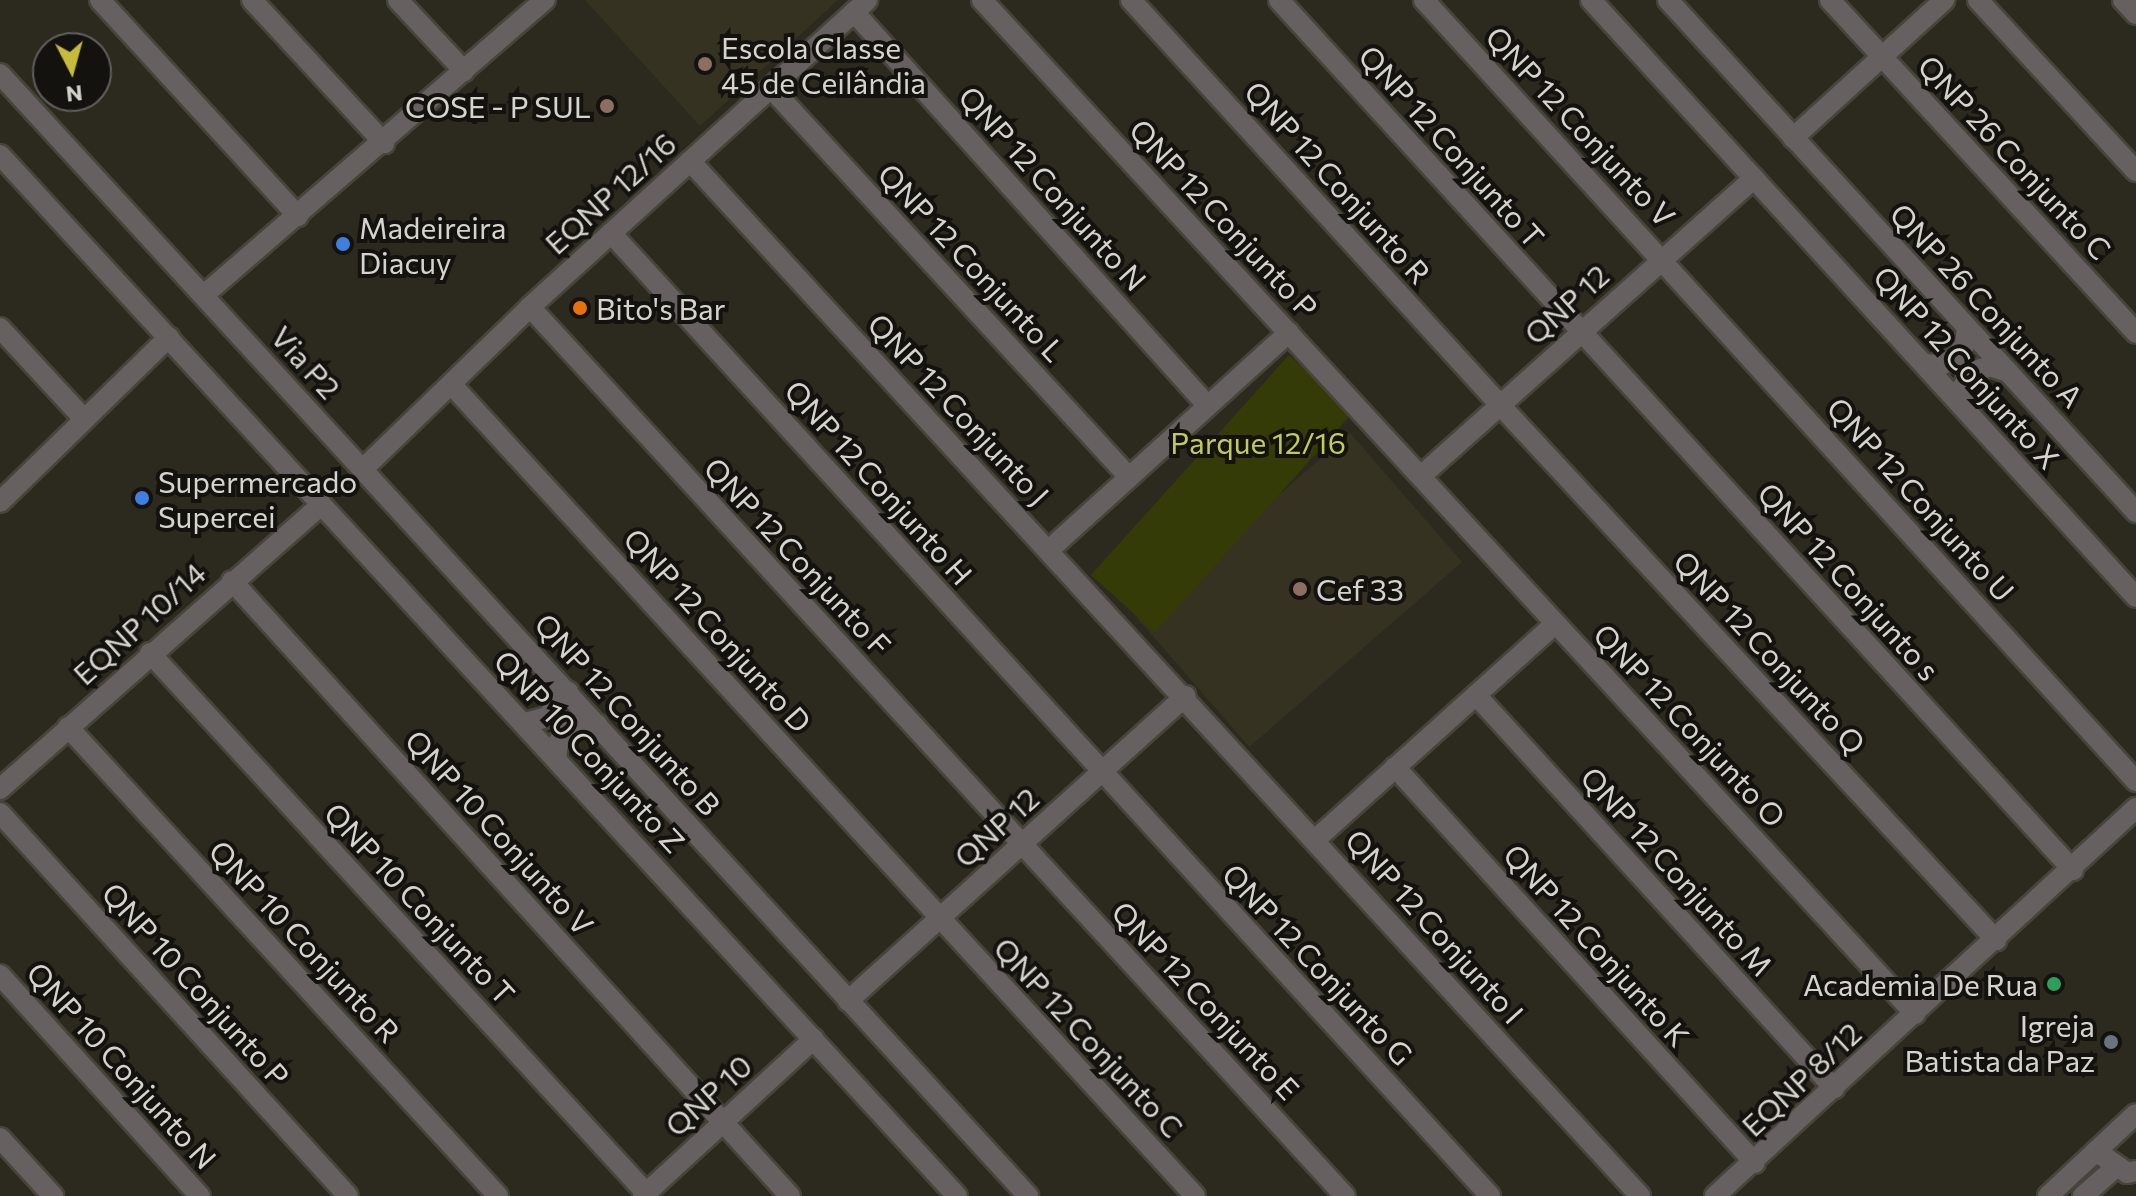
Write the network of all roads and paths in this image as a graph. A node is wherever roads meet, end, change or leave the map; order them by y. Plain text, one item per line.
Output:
1 (100, 0) edge
2 (252, 0) edge
3 (398, 0) edge
4 (982, 0) edge
5 (1131, 0) edge
6 (1279, 0) edge
7 (1424, 0) edge
8 (1591, 0) edge
9 (1668, 0) edge
10 (1830, 0) edge
11 (1944, 0) edge
12 (1978, 0) edge
13 (2123, 0) edge
14 (543, 1) edge
15 (860, 6) edge
16 (2136, 14) edge
17 (1882, 57) junction
18 (464, 71) junction
19 (0, 74) edge
20 (771, 88) junction
21 (1793, 138) junction
22 (384, 143) junction
23 (0, 155) edge
24 (690, 161) junction
25 (2136, 171) edge
26 (1754, 178) junction
27 (298, 216) junction
28 (611, 233) junction
29 (1662, 258) junction
30 (204, 295) junction
31 (530, 307) junction
32 (0, 328) edge
33 (1967, 328) junction
34 (1289, 332) junction
35 (1581, 332) junction
36 (2136, 333) edge
37 (169, 337) junction
38 (1925, 364) junction
39 (2008, 372) junction
40 (451, 384) junction
41 (1207, 405) junction
42 (1500, 405) junction
43 (1964, 407) junction
44 (84, 419) junction
45 (363, 469) junction
46 (1421, 476) junction
47 (1129, 477) junction
48 (2, 496) edge
49 (321, 505) junction
50 (2136, 512) edge
51 (1049, 550) junction
52 (232, 581) junction
53 (2136, 597) edge
54 (1555, 624) junction
55 (150, 653) junction
56 (568, 692) junction
57 (1476, 695) junction
58 (1185, 696) junction
59 (525, 723) junction
60 (597, 724) junction
61 (68, 727) junction
62 (556, 758) junction
63 (1395, 767) junction
64 (1102, 772) junction
65 (2136, 781) edge
66 (0, 789) edge
67 (2136, 808) edge
68 (0, 813) edge
69 (1315, 840) junction
70 (1022, 844) junction
71 (2073, 870) junction
72 (939, 918) junction
73 (1996, 940) junction
74 (0, 975) edge
75 (848, 1001) junction
76 (1915, 1014) junction
77 (814, 1039) junction
78 (1834, 1088) junction
79 (2136, 1114) edge
80 (723, 1123) junction
81 (0, 1138) edge
82 (2096, 1151) junction
83 (1755, 1163) junction
84 (2126, 1169) edge
85 (2054, 1194) edge
86 (646, 1195) edge
87 (53, 1196) edge
88 (200, 1196) edge
89 (347, 1196) edge
90 (498, 1196) edge
91 (790, 1196) edge
92 (957, 1196) edge
93 (1028, 1196) edge
94 (1195, 1196) edge
95 (1345, 1196) edge
96 (1490, 1196) edge
97 (1640, 1196) edge
98 (1715, 1196) edge
99 (2083, 1196) edge

1 - 27 street
2 - 22 street
3 - 18 street
4 - 34 street, QNP 12 Conjunto P
5 - 42 street, QNP 12 Conjunto R
6 - 35 street, QNP 12 Conjunto T
7 - 29 street, QNP 12 Conjunto V
8 - 26 street, QNP 12 Conjunto X
9 - 21 street, QNP 26 Conjunto A
10 - 17 street, QNP 26 Conjunto C
11 - 17 street
12 - 25 street
13 - 16 street
14 - 18 street
15 - 20 street, EQNP 12/16
15 - 41 street, QNP 12 Conjunto N
17 - 21 street
17 - 36 street, QNP 26 Conjunto C
18 - 22 street
19 - 30 street, Via P2
20 - 24 street, EQNP 12/16
20 - 47 street, QNP 12 Conjunto L
21 - 33 street, QNP 26 Conjunto A
22 - 27 street
23 - 37 street
24 - 28 street, EQNP 12/16
24 - 51 street, QNP 12 Conjunto J
26 - 29 street, QNP 12
26 - 38 street, QNP 12 Conjunto X
27 - 30 street
28 - 31 street, EQNP 12/16
28 - 64 street, QNP 12 Conjunto H
29 - 35 street, QNP 12
29 - 65 street, QNP 12 Conjunto U
30 - 45 street, Via P2
31 - 40 street, EQNP 12/16
31 - 70 street, QNP 12 Conjunto F
32 - 44 street
33 - 38 street
33 - 39 street, QNP 26 Conjunto A
34 - 41 street
34 - 46 street, QNP 12 Conjunto P
35 - 42 street, QNP 12
35 - 71 street, QNP 12 Conjunto s
37 - 44 street
37 - 49 street
38 - 43 street, QNP 12 Conjunto X
39 - 43 street
39 - 50 street, QNP 26 Conjunto A
40 - 45 street, EQNP 12/16
40 - 72 street, QNP 12 Conjunto D
41 - 47 street
42 - 46 street, QNP 12
42 - 73 street, QNP 12 Conjunto Q
43 - 53 street, QNP 12 Conjunto X
44 - 48 street
45 - 56 street, QNP 12 Conjunto B
46 - 54 street, QNP 12 Conjunto O
47 - 51 street
49 - 52 street, EQNP 10/14
49 - 59 street, QNP 10 Conjunto Z
51 - 58 street, QNP 12 Conjunto J
52 - 55 street, EQNP 10/14
52 - 80 street, QNP 10 Conjunto V
54 - 57 street
54 - 76 street, QNP 12 Conjunto O
55 - 61 street, EQNP 10/14
55 - 86 street, QNP 10 Conjunto T
56 - 59 street
56 - 60 street, QNP 12 Conjunto B
57 - 63 street
57 - 78 street, QNP 12 Conjunto M
58 - 64 street, QNP 12
58 - 69 street, QNP 12 Conjunto I
59 - 62 street, QNP 10 Conjunto Z
60 - 62 street
60 - 75 street, QNP 12 Conjunto B
61 - 66 street, EQNP 10/14
61 - 90 street, QNP 10 Conjunto R
62 - 77 street, QNP 10 Conjunto Z
63 - 69 street
63 - 83 street, QNP 12 Conjunto K
64 - 70 street, QNP 12
64 - 96 street, QNP 12 Conjunto G
67 - 71 street, EQNP 8/12
68 - 89 street, QNP 10 Conjunto P
69 - 97 street, QNP 12 Conjunto I
70 - 72 street, QNP 12
70 - 95 street, QNP 12 Conjunto E
71 - 73 street, EQNP 8/12
72 - 75 street, QNP 12
72 - 94 street, QNP 12 Conjunto C
73 - 76 street, EQNP 8/12
74 - 88 street, QNP 10 Conjunto N
75 - 93 street, QNP 12 Conjunto B
76 - 78 street, EQNP 8/12
77 - 80 street, QNP 10
77 - 92 street, QNP 10 Conjunto Z
78 - 83 street, EQNP 8/12
79 - 82 street
80 - 86 street, QNP 10
80 - 91 street, QNP 10 Conjunto V
81 - 87 street
82 - 84 street
82 - 85 street
83 - 98 street, EQNP 8/12
84 - 99 street

